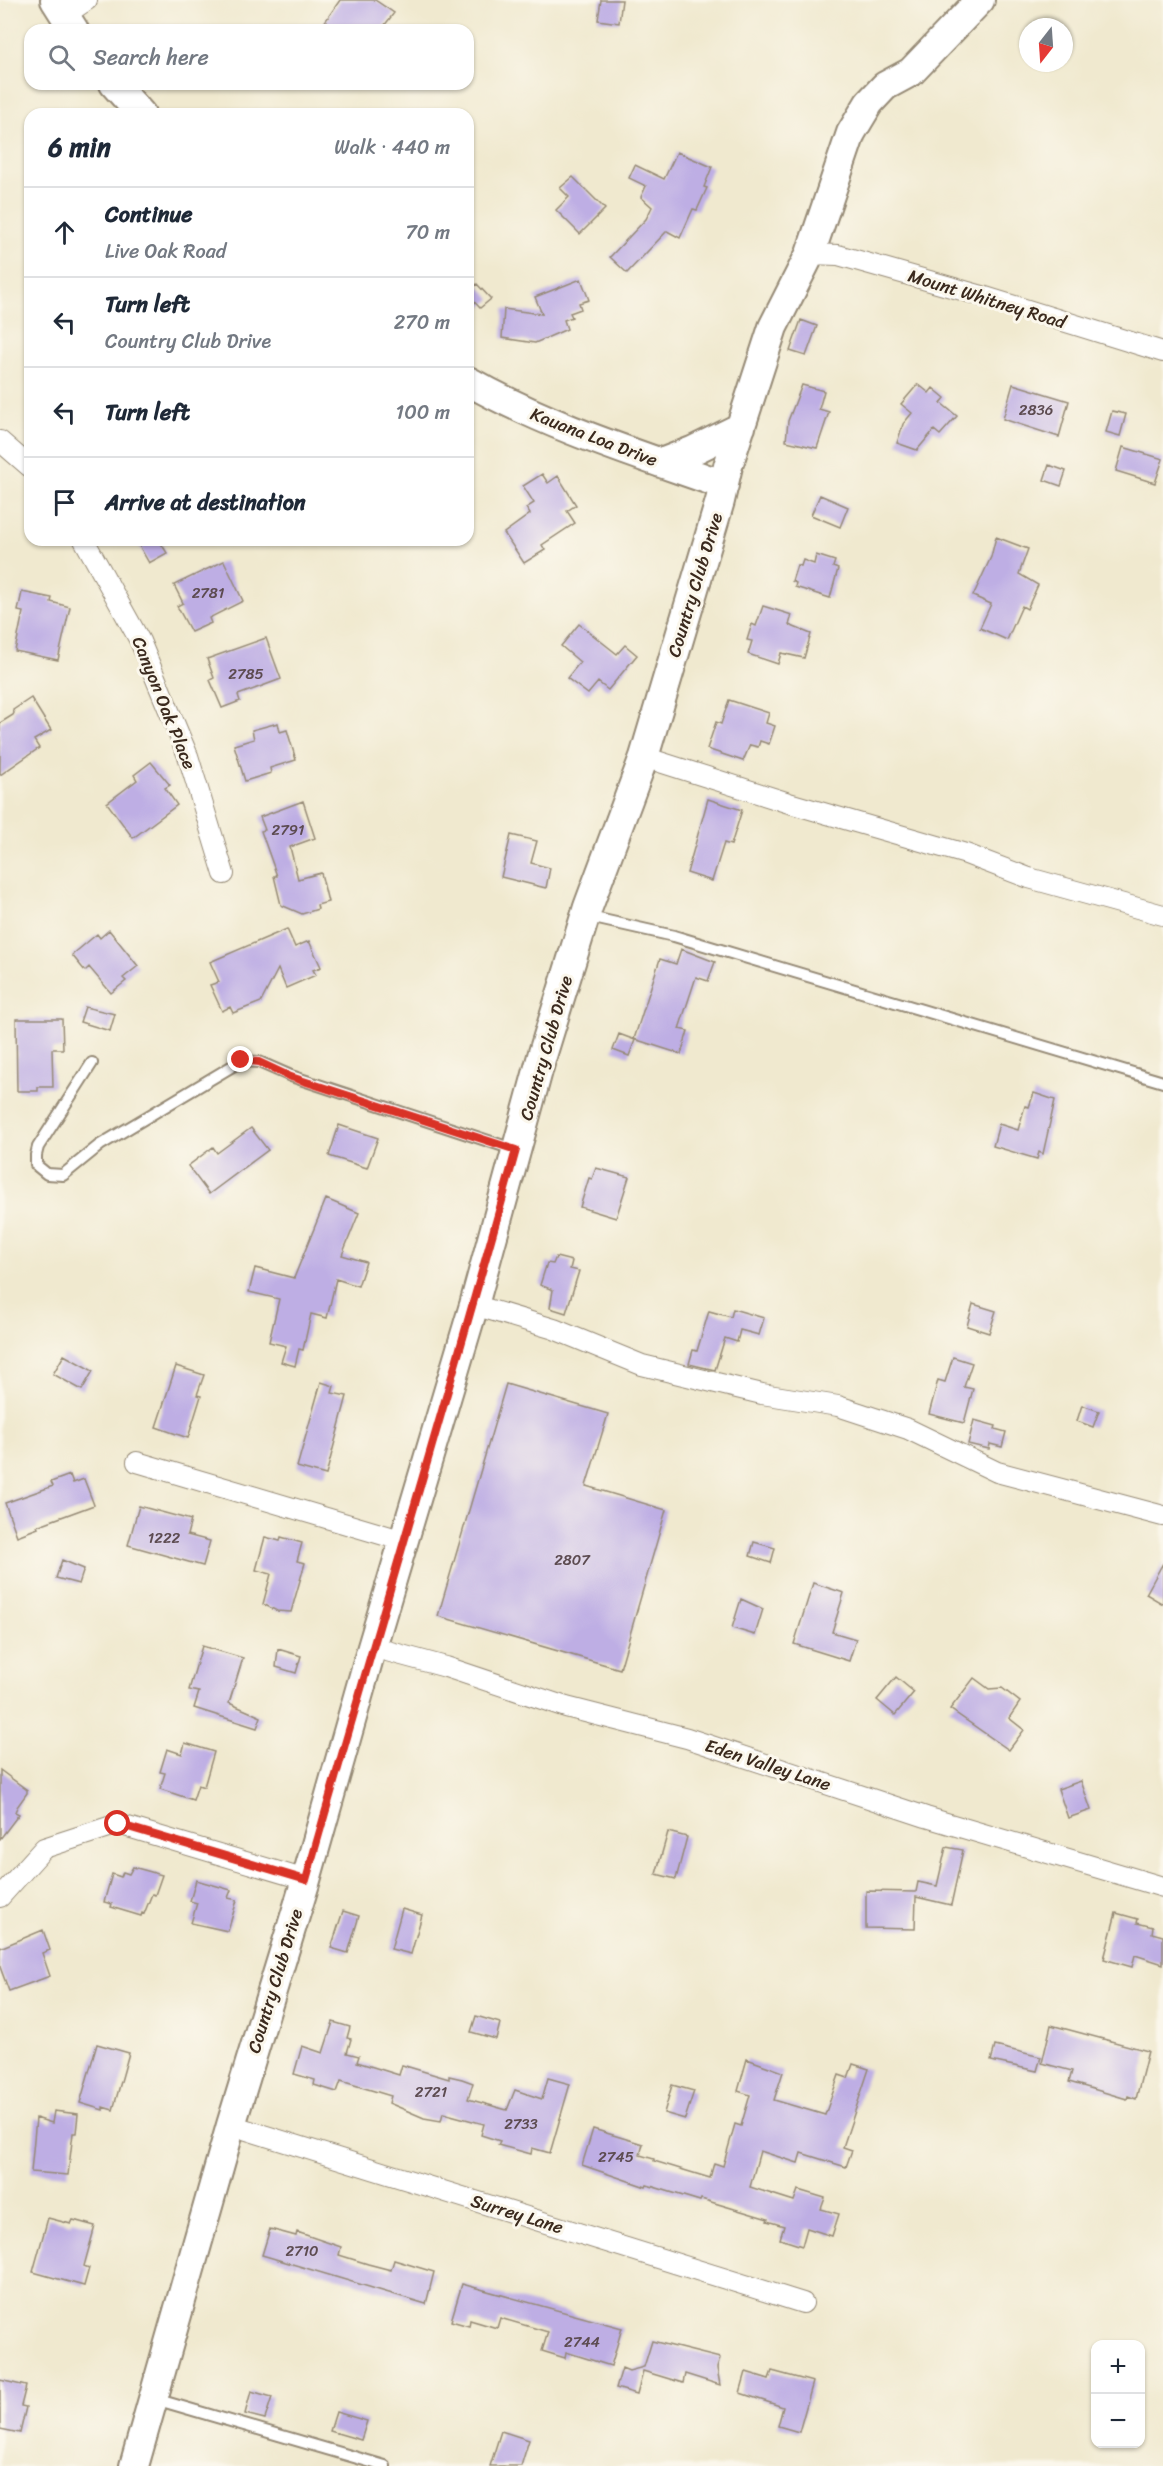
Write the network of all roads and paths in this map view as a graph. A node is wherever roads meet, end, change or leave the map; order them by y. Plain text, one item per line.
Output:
1 (980, 0) edge
2 (119, 90) edge
3 (136, 108) edge
4 (810, 254) junction
5 (1163, 352) edge
6 (474, 385) edge
7 (741, 426) junction
8 (0, 441) edge
9 (24, 462) edge
10 (662, 463) junction
11 (724, 485) junction
12 (87, 546) edge
13 (644, 757) junction
14 (224, 874) dead end
15 (1163, 915) edge
16 (585, 916) junction
17 (92, 1063) dead end
18 (1163, 1082) edge
19 (516, 1150) junction
20 (474, 1305) junction
21 (137, 1462) dead end
22 (1163, 1515) edge
23 (404, 1541) junction
24 (372, 1647) junction
25 (306, 1880) junction
26 (1163, 1887) edge
27 (2, 1892) edge
28 (231, 2125) junction
29 (803, 2303) dead end
30 (154, 2398) junction
31 (337, 2452) junction
32 (134, 2466) edge
33 (342, 2466) edge
34 (385, 2466) edge

1 - 4 street, Country Club Drive
2 - 3 street
4 - 5 street, Mount Whitney Road
4 - 7 street, Country Club Drive
6 - 10 street, Kauana Loa Drive
7 - 10 street
7 - 11 street, Country Club Drive
8 - 9 street
10 - 11 street, Kauana Loa Drive
11 - 13 street, Country Club Drive
12 - 14 street, Canyon Oak Place
13 - 15 street
13 - 16 street, Country Club Drive
16 - 18 lane
16 - 19 street, Country Club Drive
17 - 19 lane
19 - 20 street, Country Club Drive
20 - 22 street
20 - 23 street, Country Club Drive
21 - 23 street
23 - 24 street, Country Club Drive
24 - 25 street, Country Club Drive
24 - 26 street, Eden Valley Lane
25 - 27 street
25 - 28 street, Country Club Drive
28 - 29 street, Surrey Lane
28 - 30 street, Country Club Drive
30 - 31 lane
30 - 32 street, Country Club Drive
31 - 33 lane
31 - 34 lane

